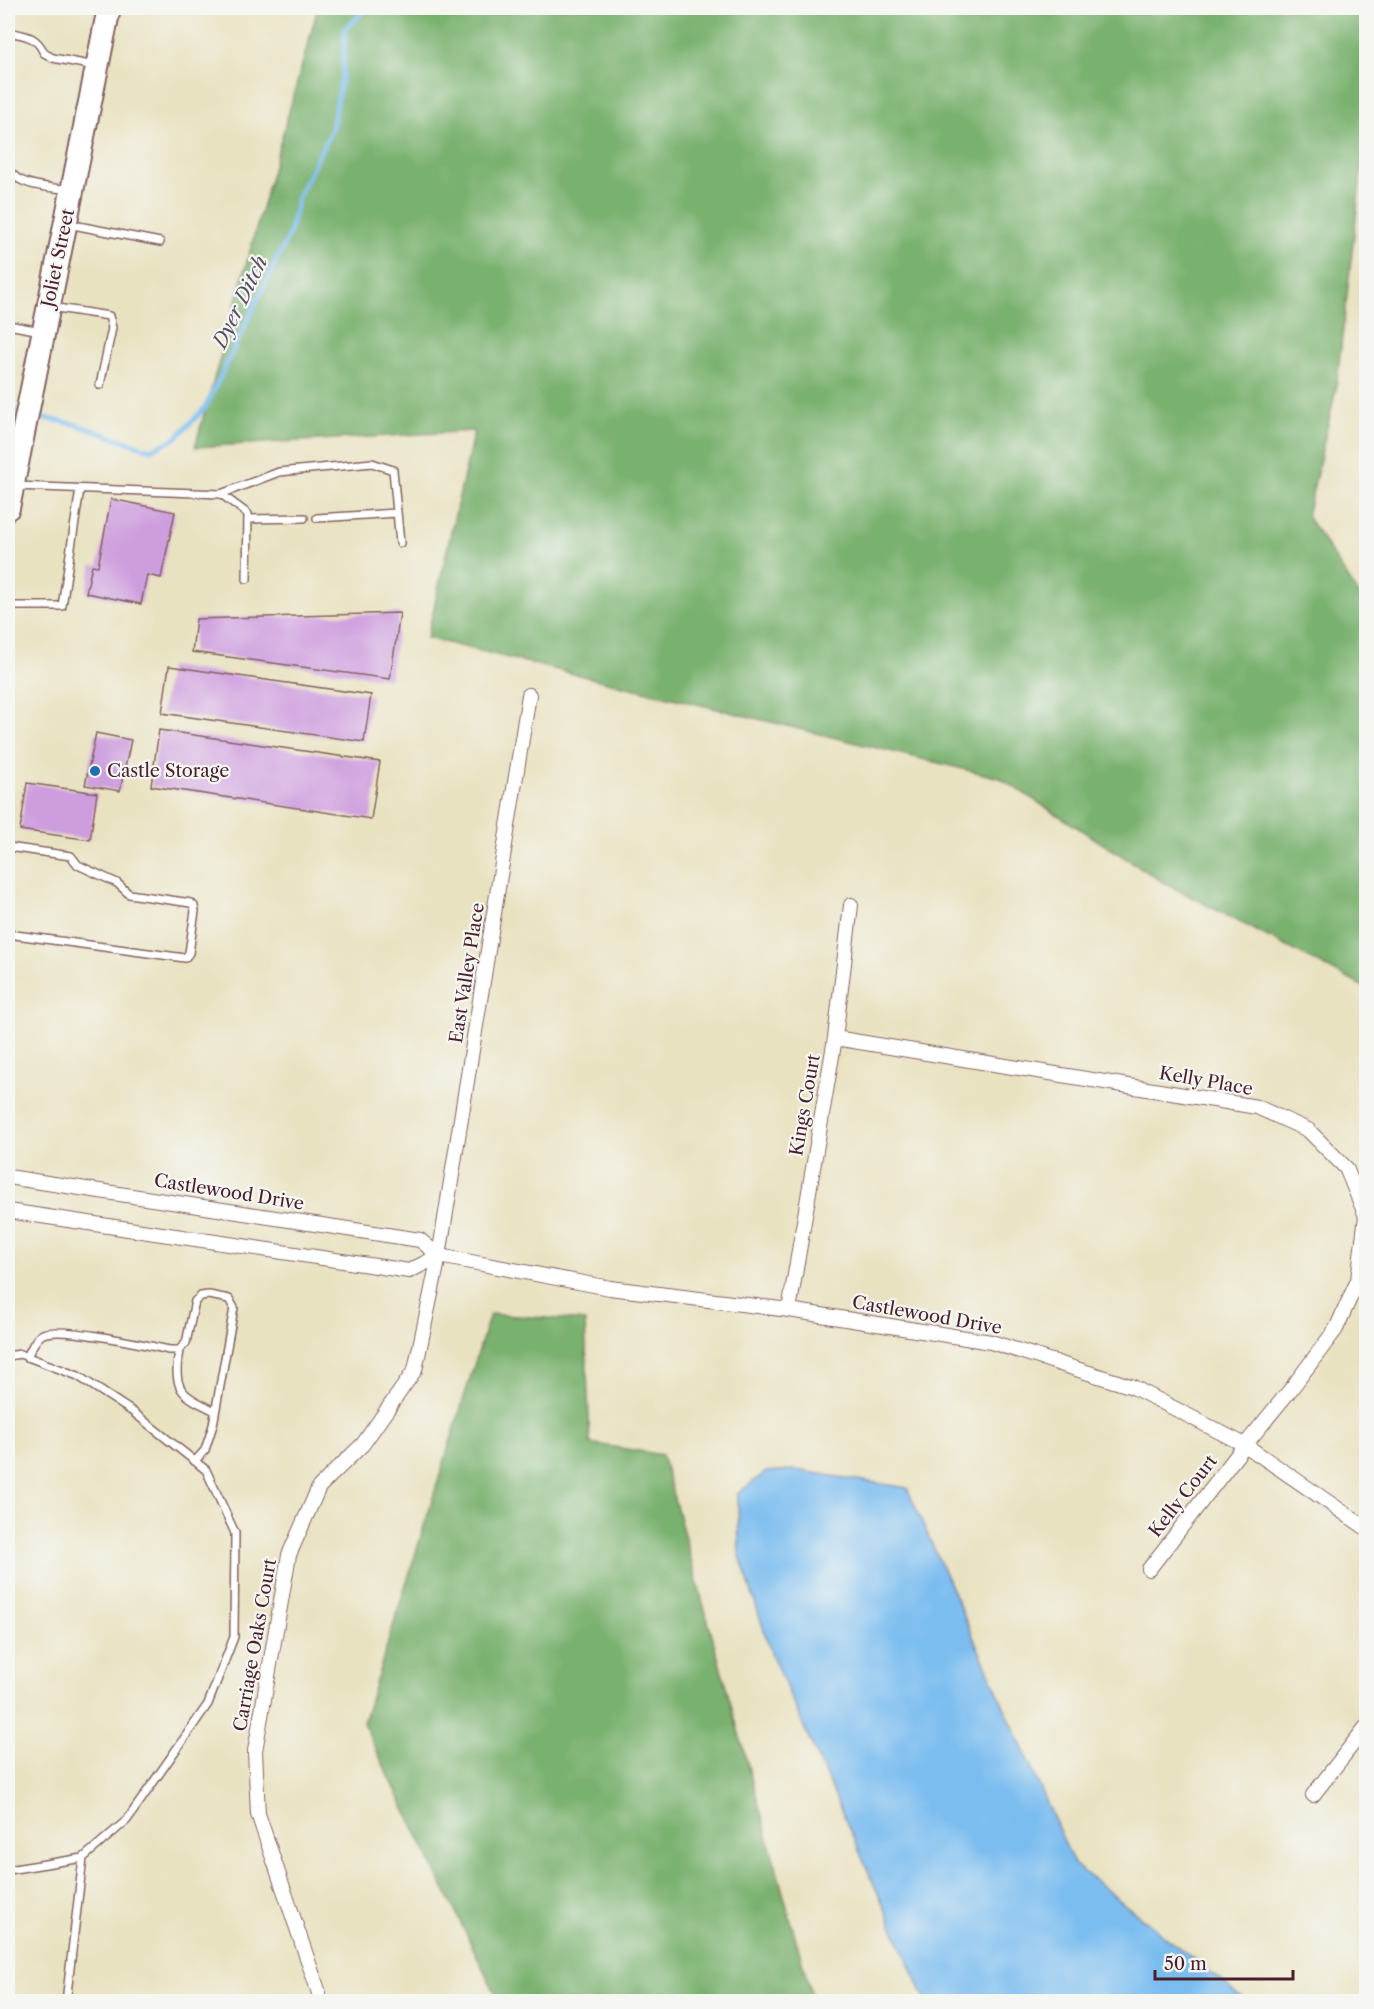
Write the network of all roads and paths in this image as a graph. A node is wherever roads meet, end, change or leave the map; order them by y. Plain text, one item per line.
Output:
1 (109, 8) edge
2 (8, 32) edge
3 (97, 67) junction
4 (10, 172) edge
5 (72, 190) junction
6 (8, 197) edge
7 (65, 224) junction
8 (160, 242) dead end
9 (49, 306) junction
10 (8, 325) edge
11 (43, 332) junction
12 (100, 385) dead end
13 (11, 478) edge
14 (80, 489) junction
15 (221, 494) junction
16 (8, 508) edge
17 (397, 513) junction
18 (304, 518) dead end
19 (317, 518) dead end
20 (248, 519) junction
21 (400, 543) dead end
22 (248, 579) dead end
23 (8, 606) edge
24 (529, 695) dead end
25 (8, 847) edge
26 (851, 906) dead end
27 (8, 934) edge
28 (835, 1038) junction
29 (8, 1177) edge
30 (8, 1211) edge
31 (440, 1256) junction
32 (789, 1310) junction
33 (178, 1350) junction
34 (8, 1356) edge
35 (27, 1357) junction
36 (215, 1411) junction
37 (1245, 1445) junction
38 (195, 1461) junction
39 (1366, 1528) edge
40 (1149, 1569) dead end
41 (1366, 1727) edge
42 (1313, 1795) dead end
43 (83, 1858) junction
44 (8, 1870) edge
45 (66, 2001) edge
46 (318, 2001) edge

1 - 3 main road, Joliet Street
2 - 3 lane
3 - 5 main road, Joliet Street
4 - 5 lane
4 - 6 lane
5 - 7 main road, Joliet Street
7 - 8 lane
7 - 9 main road, Joliet Street
9 - 11 main road, Joliet Street
9 - 12 lane
10 - 11 lane
11 - 13 main road, Joliet Street
13 - 14 lane
13 - 16 main road, Joliet Street
14 - 15 lane
14 - 23 lane
15 - 17 lane
15 - 20 lane
17 - 19 lane
17 - 21 lane
18 - 20 lane
20 - 22 lane
24 - 31 street, East Valley Place
25 - 27 lane
26 - 28 street, Kings Court
28 - 32 street, Kings Court
28 - 37 street, Kelly Place
29 - 31 street, Castlewood Drive
30 - 31 street
31 - 32 street, Castlewood Drive
31 - 46 street, Carriage Oaks Court
32 - 37 street, Castlewood Drive
33 - 35 lane
33 - 36 lane
33 - 36 lane
34 - 35 lane
35 - 38 lane
36 - 38 lane
37 - 39 street, Castlewood Drive
37 - 40 street, Kelly Court
38 - 43 lane
41 - 42 street
43 - 44 lane
43 - 45 lane

